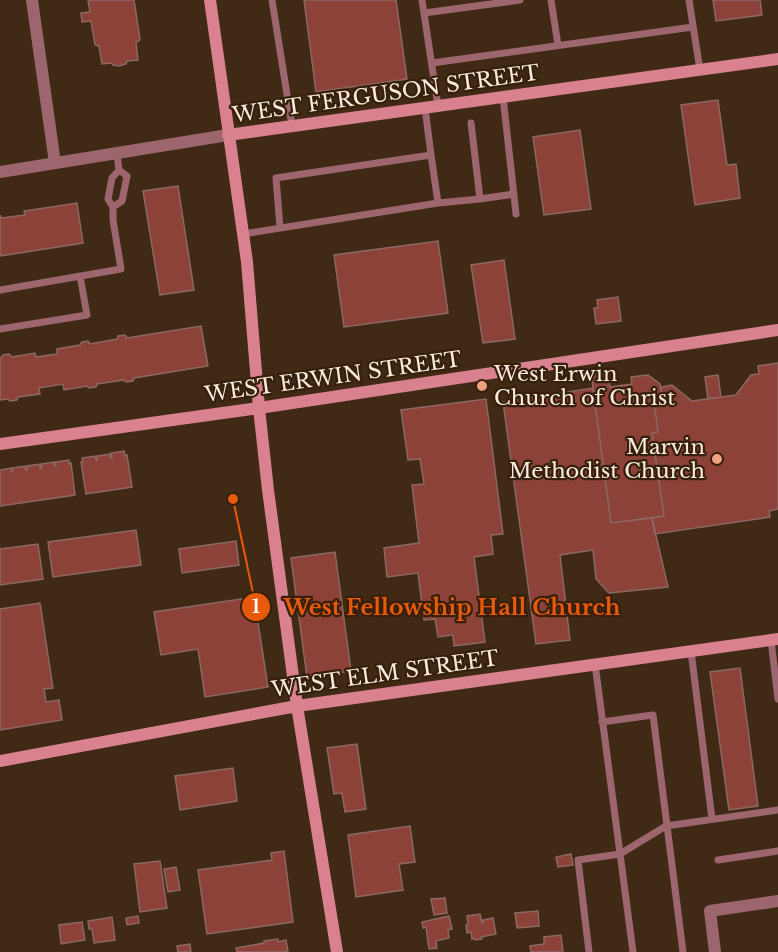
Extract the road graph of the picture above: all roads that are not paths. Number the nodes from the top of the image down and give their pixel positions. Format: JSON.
{"nodes":[{"id":1,"x":32,"y":0,"type":"edge"},
{"id":2,"x":210,"y":0,"type":"edge"},
{"id":3,"x":272,"y":0,"type":"edge"},
{"id":4,"x":422,"y":0,"type":"edge"},
{"id":5,"x":520,"y":0,"type":"edge"},
{"id":6,"x":551,"y":0,"type":"edge"},
{"id":7,"x":689,"y":0,"type":"edge"},
{"id":8,"x":424,"y":13,"type":"junction"},
{"id":9,"x":693,"y":27,"type":"junction"},
{"id":10,"x":558,"y":45,"type":"junction"},
{"id":11,"x":778,"y":59,"type":"edge"},
{"id":12,"x":432,"y":63,"type":"junction"},
{"id":13,"x":700,"y":70,"type":"junction"},
{"id":14,"x":503,"y":97,"type":"junction"},
{"id":15,"x":438,"y":106,"type":"junction"},
{"id":16,"x":424,"y":108,"type":"junction"},
{"id":17,"x":471,"y":123,"type":"dead end"},
{"id":18,"x":292,"y":126,"type":"junction"},
{"id":19,"x":228,"y":135,"type":"junction"},
{"id":20,"x":117,"y":153,"type":"junction"},
{"id":21,"x":431,"y":155,"type":"junction"},
{"id":22,"x":55,"y":163,"type":"junction"},
{"id":23,"x":119,"y":170,"type":"junction"},
{"id":24,"x":0,"y":172,"type":"edge"},
{"id":25,"x":514,"y":194,"type":"junction"},
{"id":26,"x":480,"y":199,"type":"junction"},
{"id":27,"x":438,"y":203,"type":"junction"},
{"id":28,"x":113,"y":207,"type":"junction"},
{"id":29,"x":516,"y":214,"type":"dead end"},
{"id":30,"x":280,"y":228,"type":"junction"},
{"id":31,"x":243,"y":234,"type":"junction"},
{"id":32,"x":80,"y":276,"type":"junction"},
{"id":33,"x":0,"y":290,"type":"edge"},
{"id":34,"x":0,"y":329,"type":"edge"},
{"id":35,"x":778,"y":330,"type":"edge"},
{"id":36,"x":259,"y":408,"type":"junction"},
{"id":37,"x":0,"y":444,"type":"edge"},
{"id":38,"x":774,"y":639,"type":"edge"},
{"id":39,"x":691,"y":651,"type":"junction"},
{"id":40,"x":595,"y":664,"type":"junction"},
{"id":41,"x":778,"y":699,"type":"edge"},
{"id":42,"x":297,"y":706,"type":"junction"},
{"id":43,"x":603,"y":722,"type":"junction"},
{"id":44,"x":0,"y":761,"type":"edge"},
{"id":45,"x":778,"y":810,"type":"edge"},
{"id":46,"x":712,"y":819,"type":"junction"},
{"id":47,"x":666,"y":826,"type":"junction"},
{"id":48,"x":778,"y":851,"type":"edge"},
{"id":49,"x":620,"y":854,"type":"junction"},
{"id":50,"x":718,"y":860,"type":"dead end"},
{"id":51,"x":778,"y":901,"type":"edge"},
{"id":52,"x":337,"y":952,"type":"edge"},
{"id":53,"x":589,"y":952,"type":"edge"},
{"id":54,"x":633,"y":952,"type":"edge"},
{"id":55,"x":683,"y":952,"type":"edge"},
{"id":56,"x":715,"y":952,"type":"edge"}],
"edges":[{"from":1,"to":22,"type":"street"},
{"from":2,"to":19,"type":"main road"},
{"from":3,"to":18,"type":"lane"},
{"from":4,"to":8,"type":"lane"},
{"from":5,"to":8,"type":"lane"},
{"from":6,"to":10,"type":"lane"},
{"from":7,"to":9,"type":"lane"},
{"from":8,"to":12,"type":"lane"},
{"from":9,"to":10,"type":"lane"},
{"from":9,"to":13,"type":"lane"},
{"from":10,"to":12,"type":"lane"},
{"from":11,"to":13,"type":"main road","name":"WEST FERGUSON STREET"},
{"from":12,"to":15,"type":"lane"},
{"from":13,"to":14,"type":"main road","name":"WEST FERGUSON STREET"},
{"from":14,"to":15,"type":"main road","name":"WEST FERGUSON STREET"},
{"from":14,"to":25,"type":"lane"},
{"from":15,"to":16,"type":"main road","name":"WEST FERGUSON STREET"},
{"from":16,"to":18,"type":"main road","name":"WEST FERGUSON STREET"},
{"from":16,"to":21,"type":"lane"},
{"from":17,"to":26,"type":"lane"},
{"from":18,"to":19,"type":"main road","name":"WEST FERGUSON STREET"},
{"from":19,"to":20,"type":"street","name":"WEST FERGUSON STREET"},
{"from":19,"to":31,"type":"main road"},
{"from":20,"to":22,"type":"street","name":"WEST FERGUSON STREET"},
{"from":20,"to":23,"type":"lane"},
{"from":21,"to":27,"type":"lane"},
{"from":21,"to":30,"type":"lane"},
{"from":22,"to":24,"type":"street","name":"WEST FERGUSON STREET"},
{"from":23,"to":28,"type":"lane"},
{"from":23,"to":28,"type":"lane"},
{"from":25,"to":26,"type":"lane"},
{"from":25,"to":29,"type":"lane"},
{"from":26,"to":27,"type":"lane"},
{"from":27,"to":30,"type":"lane"},
{"from":28,"to":32,"type":"lane"},
{"from":30,"to":31,"type":"lane"},
{"from":31,"to":36,"type":"main road"},
{"from":32,"to":33,"type":"lane"},
{"from":32,"to":34,"type":"lane"},
{"from":35,"to":36,"type":"main road","name":"WEST ERWIN STREET"},
{"from":36,"to":37,"type":"main road","name":"WEST ERWIN STREET"},
{"from":36,"to":42,"type":"main road"},
{"from":38,"to":39,"type":"main road","name":"WEST ELM STREET"},
{"from":38,"to":41,"type":"lane"},
{"from":39,"to":40,"type":"main road","name":"WEST ELM STREET"},
{"from":39,"to":46,"type":"lane"},
{"from":40,"to":42,"type":"main road","name":"WEST ELM STREET"},
{"from":40,"to":43,"type":"lane"},
{"from":42,"to":44,"type":"main road","name":"WEST ELM STREET"},
{"from":42,"to":52,"type":"main road"},
{"from":43,"to":47,"type":"lane"},
{"from":43,"to":49,"type":"lane"},
{"from":45,"to":46,"type":"lane"},
{"from":46,"to":47,"type":"lane"},
{"from":47,"to":49,"type":"lane"},
{"from":47,"to":55,"type":"lane"},
{"from":48,"to":50,"type":"lane"},
{"from":49,"to":53,"type":"lane"},
{"from":49,"to":54,"type":"lane"},
{"from":51,"to":56,"type":"street"}]}
